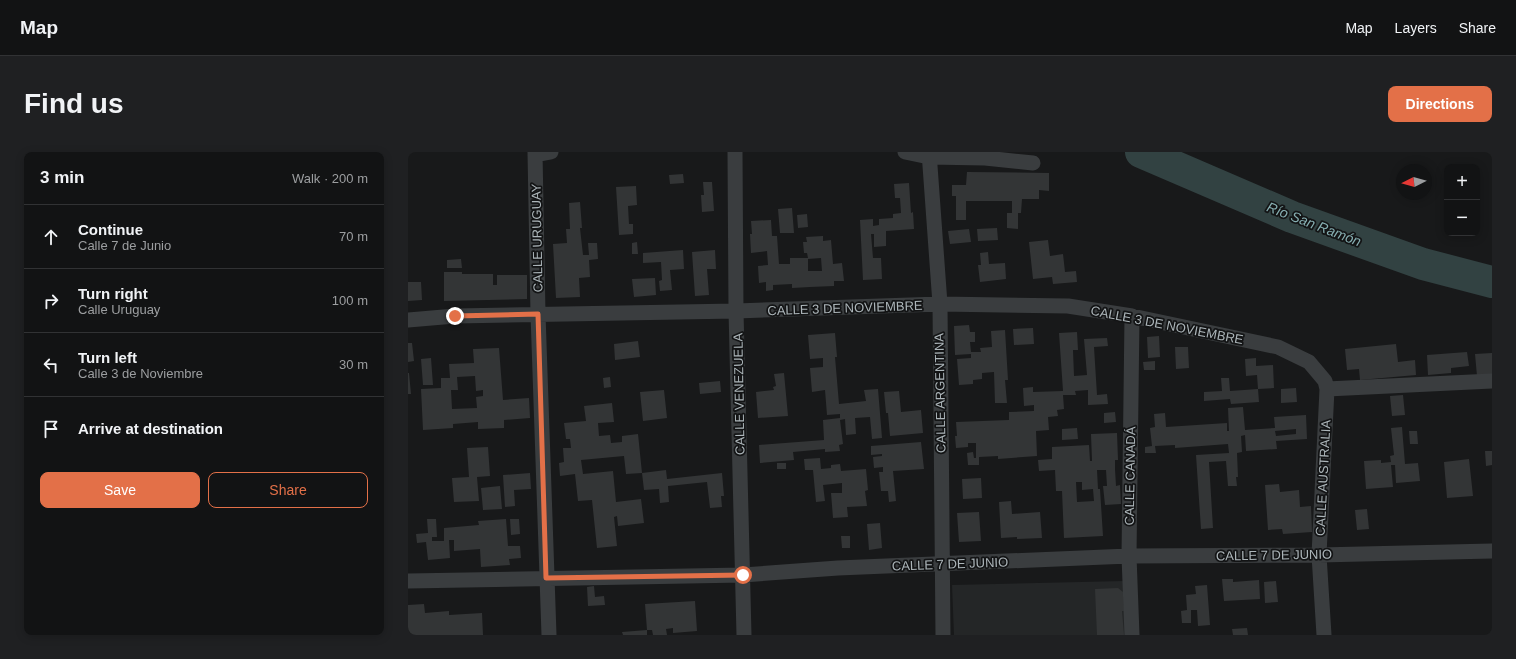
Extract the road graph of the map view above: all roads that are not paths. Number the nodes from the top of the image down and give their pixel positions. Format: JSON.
{"nodes":[{"id":1,"x":551,"y":152,"type":"edge"},
{"id":2,"x":735,"y":152,"type":"edge"},
{"id":3,"x":905,"y":152,"type":"edge"},
{"id":4,"x":535,"y":154,"type":"edge"},
{"id":5,"x":929,"y":154,"type":"edge"},
{"id":6,"x":1033,"y":163,"type":"dead end"},
{"id":7,"x":940,"y":304,"type":"junction"},
{"id":8,"x":736,"y":311,"type":"junction"},
{"id":9,"x":538,"y":314,"type":"junction"},
{"id":10,"x":1132,"y":316,"type":"junction"},
{"id":11,"x":408,"y":320,"type":"edge"},
{"id":12,"x":1492,"y":381,"type":"edge"},
{"id":13,"x":1327,"y":389,"type":"junction"},
{"id":14,"x":1492,"y":551,"type":"edge"},
{"id":15,"x":1319,"y":555,"type":"junction"},
{"id":16,"x":1129,"y":556,"type":"junction"},
{"id":17,"x":942,"y":564,"type":"junction"},
{"id":18,"x":743,"y":575,"type":"junction"},
{"id":19,"x":546,"y":578,"type":"junction"},
{"id":20,"x":408,"y":581,"type":"edge"},
{"id":21,"x":549,"y":635,"type":"edge"},
{"id":22,"x":744,"y":635,"type":"edge"},
{"id":23,"x":943,"y":635,"type":"edge"},
{"id":24,"x":1132,"y":635,"type":"edge"},
{"id":25,"x":1324,"y":635,"type":"edge"}],
"edges":[{"from":1,"to":4,"type":"street"},
{"from":2,"to":8,"type":"street","name":"CALLE VENEZUELA"},
{"from":3,"to":5,"type":"street"},
{"from":4,"to":9,"type":"street","name":"CALLE URUGUAY"},
{"from":5,"to":6,"type":"street"},
{"from":5,"to":7,"type":"street","name":"CALLE ARGENTINA"},
{"from":7,"to":8,"type":"street","name":"CALLE 3 DE NOVIEMBRE"},
{"from":7,"to":10,"type":"street","name":"CALLE 3 DE NOVIEMBRE"},
{"from":7,"to":17,"type":"street","name":"CALLE ARGENTINA"},
{"from":8,"to":9,"type":"street","name":"CALLE 3 DE NOVIEMBRE"},
{"from":8,"to":18,"type":"street","name":"CALLE VENEZUELA"},
{"from":9,"to":11,"type":"street","name":"CALLE 3 DE NOVIEMBRE"},
{"from":9,"to":19,"type":"street","name":"CALLE URUGUAY"},
{"from":10,"to":13,"type":"street","name":"CALLE 3 DE NOVIEMBRE"},
{"from":10,"to":16,"type":"street","name":"CALLE CANADÁ"},
{"from":12,"to":13,"type":"street"},
{"from":13,"to":15,"type":"street","name":"CALLE AUSTRALIA"},
{"from":14,"to":15,"type":"street","name":"CALLE 7 DE JUNIO"},
{"from":15,"to":16,"type":"street","name":"CALLE 7 DE JUNIO"},
{"from":15,"to":25,"type":"street","name":"CALLE AUSTRALIA"},
{"from":16,"to":17,"type":"street","name":"CALLE 7 DE JUNIO"},
{"from":16,"to":24,"type":"street","name":"CALLE CANADÁ"},
{"from":17,"to":18,"type":"street","name":"CALLE 7 DE JUNIO"},
{"from":17,"to":23,"type":"street","name":"CALLE ARGENTINA"},
{"from":18,"to":19,"type":"street","name":"CALLE 7 DE JUNIO"},
{"from":18,"to":22,"type":"street","name":"CALLE VENEZUELA"},
{"from":19,"to":20,"type":"street","name":"CALLE 7 DE JUNIO"},
{"from":19,"to":21,"type":"street","name":"CALLE URUGUAY"}]}
